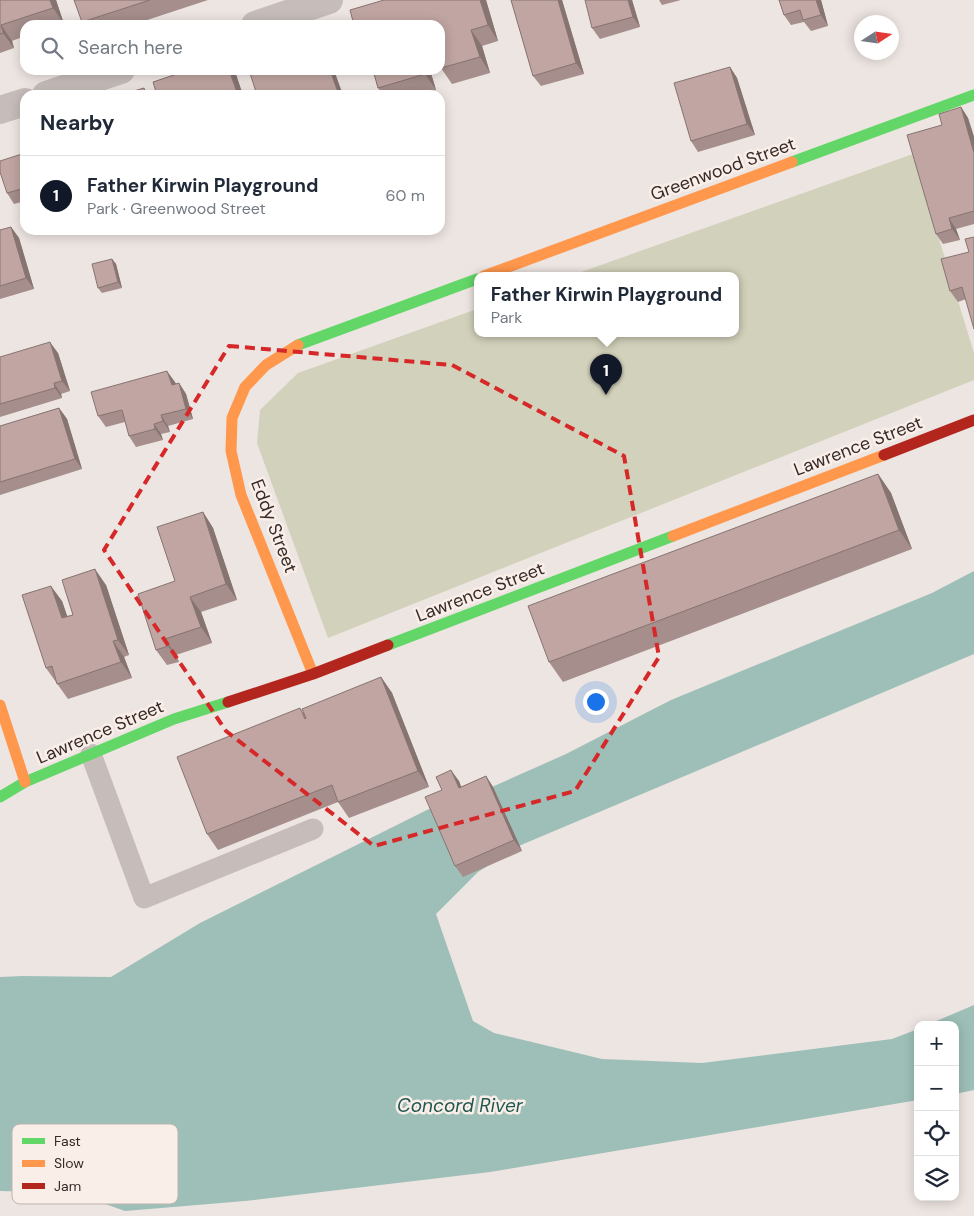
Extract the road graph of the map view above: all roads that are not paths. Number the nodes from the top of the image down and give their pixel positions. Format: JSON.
{"nodes":[{"id":1,"x":329,"y":0,"type":"edge"},
{"id":2,"x":270,"y":20,"type":"edge"},
{"id":3,"x":106,"y":75,"type":"edge"},
{"id":4,"x":61,"y":90,"type":"edge"},
{"id":5,"x":974,"y":95,"type":"edge"},
{"id":6,"x":20,"y":104,"type":"edge"},
{"id":7,"x":0,"y":110,"type":"edge"},
{"id":8,"x":495,"y":272,"type":"edge"},
{"id":9,"x":474,"y":280,"type":"edge"},
{"id":10,"x":974,"y":420,"type":"edge"},
{"id":11,"x":313,"y":674,"type":"junction"},
{"id":12,"x":0,"y":705,"type":"edge"},
{"id":13,"x":91,"y":754,"type":"junction"},
{"id":14,"x":25,"y":782,"type":"junction"},
{"id":15,"x":0,"y":797,"type":"edge"},
{"id":16,"x":313,"y":829,"type":"dead end"}],
"edges":[{"from":1,"to":2,"type":"street"},
{"from":3,"to":4,"type":"street"},
{"from":5,"to":8,"type":"street","name":"Greenwood Street"},
{"from":6,"to":7,"type":"street"},
{"from":9,"to":11,"type":"street","name":"Eddy Street"},
{"from":10,"to":11,"type":"street","name":"Lawrence Street"},
{"from":11,"to":13,"type":"street","name":"Lawrence Street"},
{"from":12,"to":14,"type":"street"},
{"from":13,"to":14,"type":"street","name":"Lawrence Street"},
{"from":13,"to":16,"type":"lane"},
{"from":14,"to":15,"type":"street","name":"Lawrence Street"}]}
